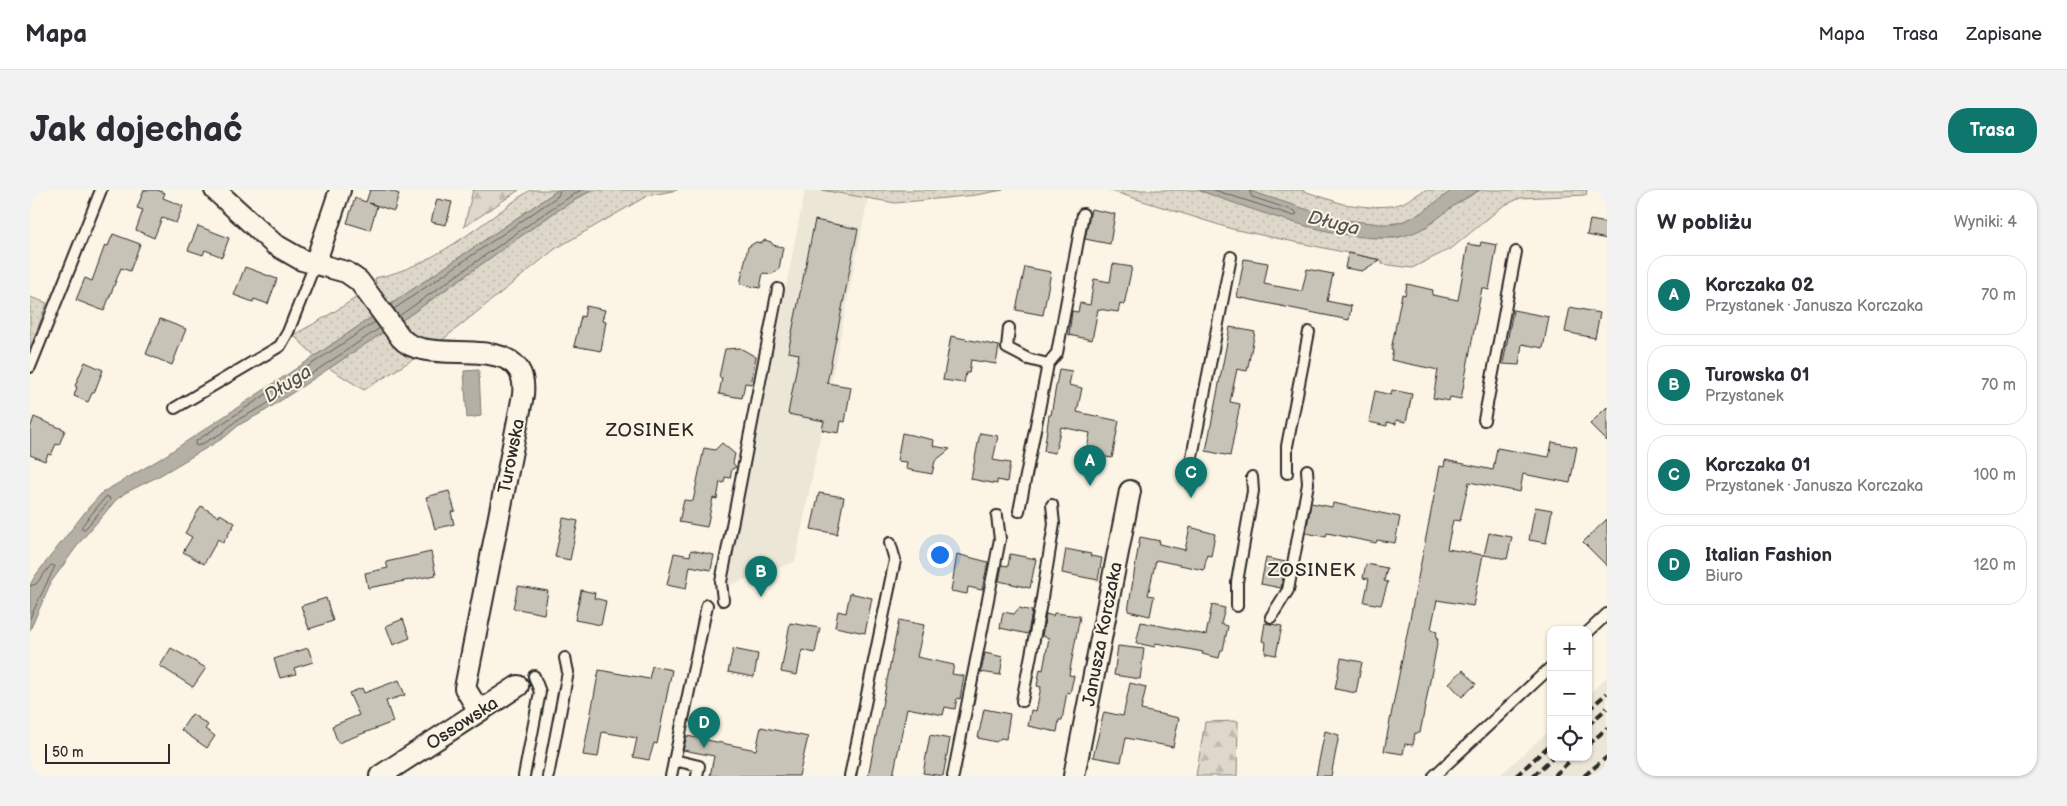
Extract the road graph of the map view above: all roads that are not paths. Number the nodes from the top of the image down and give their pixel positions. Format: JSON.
{"nodes":[{"id":1,"x":101,"y":190,"type":"edge"},
{"id":2,"x":215,"y":190,"type":"edge"},
{"id":3,"x":340,"y":190,"type":"edge"},
{"id":4,"x":1083,"y":214,"type":"dead end"},
{"id":5,"x":1516,"y":252,"type":"dead end"},
{"id":6,"x":1231,"y":256,"type":"dead end"},
{"id":7,"x":315,"y":264,"type":"junction"},
{"id":8,"x":778,"y":289,"type":"dead end"},
{"id":9,"x":1009,"y":328,"type":"dead end"},
{"id":10,"x":1309,"y":332,"type":"dead end"},
{"id":11,"x":1048,"y":364,"type":"junction"},
{"id":12,"x":30,"y":367,"type":"edge"},
{"id":13,"x":175,"y":408,"type":"dead end"},
{"id":14,"x":1484,"y":420,"type":"dead end"},
{"id":15,"x":1307,"y":470,"type":"dead end"},
{"id":16,"x":1287,"y":473,"type":"dead end"},
{"id":17,"x":1252,"y":477,"type":"dead end"},
{"id":18,"x":1190,"y":484,"type":"dead end"},
{"id":19,"x":1130,"y":491,"type":"dead end"},
{"id":20,"x":1052,"y":505,"type":"dead end"},
{"id":21,"x":1019,"y":511,"type":"dead end"},
{"id":22,"x":997,"y":516,"type":"dead end"},
{"id":23,"x":890,"y":543,"type":"dead end"},
{"id":24,"x":723,"y":600,"type":"dead end"},
{"id":25,"x":707,"y":605,"type":"dead end"},
{"id":26,"x":1238,"y":606,"type":"dead end"},
{"id":27,"x":1607,"y":614,"type":"edge"},
{"id":28,"x":1271,"y":617,"type":"dead end"},
{"id":29,"x":1592,"y":628,"type":"edge"},
{"id":30,"x":565,"y":658,"type":"dead end"},
{"id":31,"x":1547,"y":671,"type":"edge"},
{"id":32,"x":526,"y":681,"type":"joint"},
{"id":33,"x":1022,"y":700,"type":"dead end"},
{"id":34,"x":480,"y":711,"type":"junction"},
{"id":35,"x":674,"y":760,"type":"junction"},
{"id":36,"x":380,"y":776,"type":"edge"},
{"id":37,"x":524,"y":776,"type":"edge"},
{"id":38,"x":548,"y":776,"type":"edge"},
{"id":39,"x":671,"y":776,"type":"edge"},
{"id":40,"x":697,"y":776,"type":"edge"},
{"id":41,"x":850,"y":776,"type":"edge"},
{"id":42,"x":954,"y":776,"type":"edge"},
{"id":43,"x":1074,"y":776,"type":"edge"},
{"id":44,"x":1434,"y":776,"type":"edge"}],
"edges":[{"from":1,"to":12,"type":"lane"},
{"from":2,"to":7,"type":"street","name":"Turowska"},
{"from":3,"to":7,"type":"street"},
{"from":4,"to":11,"type":"lane"},
{"from":5,"to":14,"type":"lane"},
{"from":6,"to":18,"type":"lane"},
{"from":7,"to":13,"type":"lane"},
{"from":7,"to":34,"type":"street","name":"Turowska"},
{"from":8,"to":24,"type":"lane"},
{"from":9,"to":11,"type":"lane"},
{"from":10,"to":16,"type":"lane"},
{"from":11,"to":21,"type":"lane"},
{"from":15,"to":28,"type":"lane"},
{"from":17,"to":26,"type":"lane"},
{"from":19,"to":43,"type":"street","name":"Janusza Korczaka"},
{"from":20,"to":33,"type":"lane"},
{"from":22,"to":42,"type":"lane"},
{"from":23,"to":41,"type":"lane"},
{"from":25,"to":35,"type":"lane"},
{"from":27,"to":29,"type":"lane"},
{"from":30,"to":38,"type":"lane"},
{"from":31,"to":44,"type":"lane"},
{"from":32,"to":34,"type":"street","name":"Ossowska"},
{"from":32,"to":37,"type":"lane"},
{"from":34,"to":36,"type":"street","name":"Ossowska"},
{"from":35,"to":39,"type":"lane"},
{"from":35,"to":40,"type":"lane"}]}
